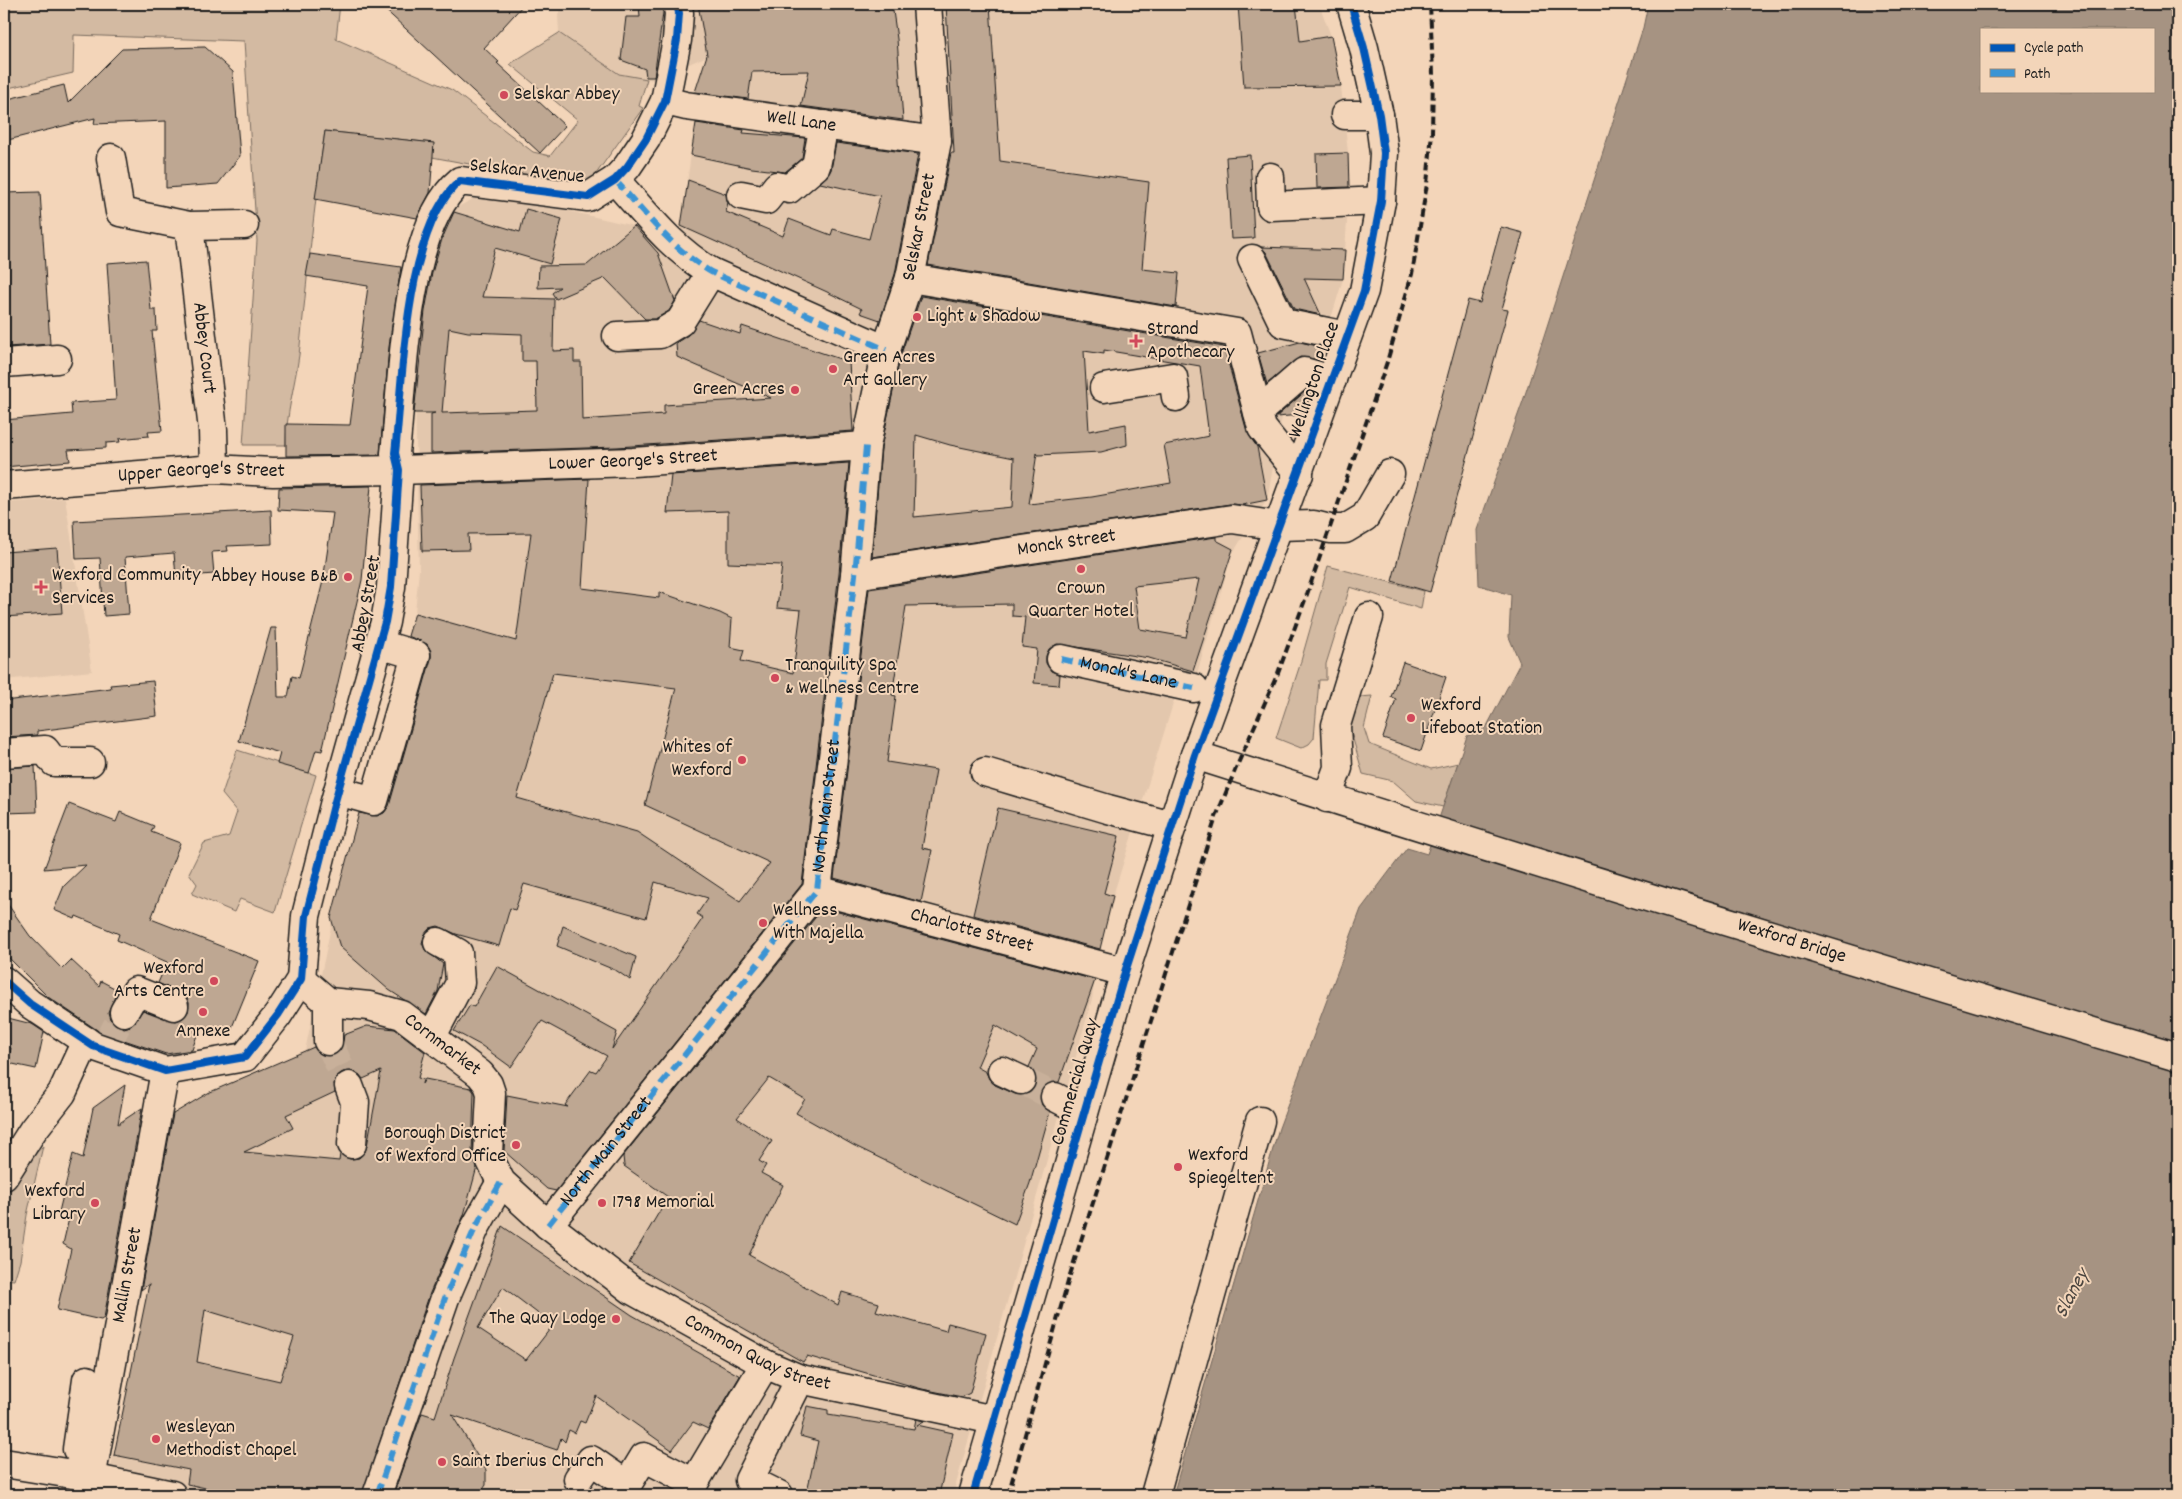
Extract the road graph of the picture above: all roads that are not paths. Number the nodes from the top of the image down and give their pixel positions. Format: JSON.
{"nodes":[{"id":1,"x":677,"y":4,"type":"edge"},
{"id":2,"x":927,"y":4,"type":"edge"},
{"id":3,"x":1351,"y":4,"type":"edge"},
{"id":4,"x":665,"y":101,"type":"junction"},
{"id":5,"x":1345,"y":115,"type":"dead end"},
{"id":6,"x":1379,"y":115,"type":"junction"},
{"id":7,"x":824,"y":125,"type":"junction"},
{"id":8,"x":937,"y":141,"type":"junction"},
{"id":9,"x":111,"y":158,"type":"dead end"},
{"id":10,"x":1270,"y":177,"type":"dead end"},
{"id":11,"x":615,"y":180,"type":"junction"},
{"id":12,"x":741,"y":195,"type":"dead end"},
{"id":13,"x":1381,"y":201,"type":"junction"},
{"id":14,"x":441,"y":203,"type":"joint"},
{"id":15,"x":244,"y":225,"type":"dead end"},
{"id":16,"x":189,"y":226,"type":"junction"},
{"id":17,"x":1252,"y":259,"type":"dead end"},
{"id":18,"x":711,"y":272,"type":"junction"},
{"id":19,"x":910,"y":278,"type":"junction"},
{"id":20,"x":617,"y":336,"type":"dead end"},
{"id":21,"x":1347,"y":336,"type":"junction"},
{"id":22,"x":886,"y":350,"type":"junction"},
{"id":23,"x":57,"y":359,"type":"dead end"},
{"id":24,"x":4,"y":363,"type":"edge"},
{"id":25,"x":1332,"y":380,"type":"junction"},
{"id":26,"x":1104,"y":388,"type":"dead end"},
{"id":27,"x":1176,"y":398,"type":"dead end"},
{"id":28,"x":1258,"y":412,"type":"junction"},
{"id":29,"x":866,"y":446,"type":"junction"},
{"id":30,"x":214,"y":470,"type":"junction"},
{"id":31,"x":399,"y":470,"type":"junction"},
{"id":32,"x":1299,"y":474,"type":"junction"},
{"id":33,"x":1390,"y":474,"type":"dead end"},
{"id":34,"x":4,"y":486,"type":"edge"},
{"id":35,"x":1279,"y":526,"type":"junction"},
{"id":36,"x":854,"y":575,"type":"junction"},
{"id":37,"x":1369,"y":617,"type":"dead end"},
{"id":38,"x":379,"y":644,"type":"junction"},
{"id":39,"x":1062,"y":659,"type":"dead end"},
{"id":40,"x":1194,"y":688,"type":"dead end"},
{"id":41,"x":4,"y":753,"type":"edge"},
{"id":42,"x":1195,"y":755,"type":"junction"},
{"id":43,"x":90,"y":762,"type":"dead end"},
{"id":44,"x":985,"y":772,"type":"dead end"},
{"id":45,"x":338,"y":791,"type":"junction"},
{"id":46,"x":1327,"y":798,"type":"junction"},
{"id":47,"x":1172,"y":826,"type":"junction"},
{"id":48,"x":818,"y":890,"type":"junction"},
{"id":49,"x":438,"y":942,"type":"dead end"},
{"id":50,"x":1125,"y":972,"type":"junction"},
{"id":51,"x":301,"y":979,"type":"junction"},
{"id":52,"x":4,"y":981,"type":"edge"},
{"id":53,"x":328,"y":1002,"type":"junction"},
{"id":54,"x":174,"y":1006,"type":"dead end"},
{"id":55,"x":124,"y":1012,"type":"tunnel mouth"},
{"id":56,"x":432,"y":1036,"type":"junction"},
{"id":57,"x":86,"y":1041,"type":"junction"},
{"id":58,"x":328,"y":1041,"type":"tunnel mouth"},
{"id":59,"x":2178,"y":1057,"type":"edge"},
{"id":60,"x":165,"y":1072,"type":"junction"},
{"id":61,"x":349,"y":1086,"type":"tunnel mouth"},
{"id":62,"x":1055,"y":1097,"type":"tunnel mouth"},
{"id":63,"x":1084,"y":1112,"type":"junction"},
{"id":64,"x":1260,"y":1121,"type":"dead end"},
{"id":65,"x":352,"y":1144,"type":"dead end"},
{"id":66,"x":4,"y":1176,"type":"edge"},
{"id":67,"x":501,"y":1182,"type":"junction"},
{"id":68,"x":548,"y":1225,"type":"junction"},
{"id":69,"x":765,"y":1364,"type":"junction"},
{"id":70,"x":800,"y":1379,"type":"junction"},
{"id":71,"x":87,"y":1380,"type":"dead end"},
{"id":72,"x":994,"y":1420,"type":"junction"},
{"id":73,"x":4,"y":1463,"type":"edge"},
{"id":74,"x":578,"y":1479,"type":"dead end"},
{"id":75,"x":83,"y":1483,"type":"edge"},
{"id":76,"x":693,"y":1489,"type":"edge"},
{"id":77,"x":172,"y":1495,"type":"edge"},
{"id":78,"x":377,"y":1495,"type":"edge"},
{"id":79,"x":779,"y":1495,"type":"edge"},
{"id":80,"x":973,"y":1495,"type":"edge"},
{"id":81,"x":1155,"y":1495,"type":"edge"}],
"edges":[{"from":1,"to":4,"type":"street"},
{"from":2,"to":8,"type":"street","name":"Selskar Street"},
{"from":3,"to":6,"type":"street","name":"Wellington Place"},
{"from":4,"to":7,"type":"street","name":"Well Lane"},
{"from":4,"to":11,"type":"street"},
{"from":5,"to":6,"type":"street"},
{"from":6,"to":13,"type":"street","name":"Wellington Place"},
{"from":7,"to":8,"type":"street","name":"Well Lane"},
{"from":7,"to":12,"type":"street"},
{"from":8,"to":19,"type":"street","name":"Selskar Street"},
{"from":9,"to":16,"type":"street"},
{"from":10,"to":13,"type":"street"},
{"from":11,"to":14,"type":"street","name":"Selskar Avenue"},
{"from":11,"to":18,"type":"street"},
{"from":13,"to":21,"type":"street","name":"Wellington Place"},
{"from":14,"to":31,"type":"street","name":"Abbey Street"},
{"from":15,"to":16,"type":"street"},
{"from":16,"to":30,"type":"street","name":"Abbey Court"},
{"from":17,"to":21,"type":"street"},
{"from":18,"to":20,"type":"street"},
{"from":18,"to":22,"type":"street"},
{"from":19,"to":22,"type":"street","name":"Selskar Street"},
{"from":19,"to":28,"type":"street"},
{"from":21,"to":25,"type":"street","name":"Wellington Place"},
{"from":22,"to":29,"type":"street","name":"Selskar Street"},
{"from":23,"to":24,"type":"street"},
{"from":25,"to":28,"type":"street"},
{"from":25,"to":32,"type":"street","name":"Wellington Place"},
{"from":26,"to":27,"type":"street"},
{"from":28,"to":32,"type":"street"},
{"from":29,"to":31,"type":"street","name":"Lower George's Street"},
{"from":29,"to":36,"type":"street","name":"North Main Street"},
{"from":30,"to":31,"type":"street","name":"Upper George's Street"},
{"from":30,"to":34,"type":"street","name":"Upper George's Street"},
{"from":31,"to":38,"type":"street","name":"Abbey Street"},
{"from":32,"to":35,"type":"street","name":"Wellington Place"},
{"from":33,"to":35,"type":"street","name":"Monck Street"},
{"from":35,"to":36,"type":"street","name":"Monck Street"},
{"from":35,"to":42,"type":"street","name":"Wellington Place"},
{"from":36,"to":48,"type":"street","name":"North Main Street"},
{"from":37,"to":46,"type":"street"},
{"from":38,"to":45,"type":"street","name":"Abbey Street"},
{"from":38,"to":45,"type":"street"},
{"from":39,"to":40,"type":"street","name":"Monck's Lane"},
{"from":41,"to":43,"type":"street"},
{"from":42,"to":46,"type":"street","name":"Wexford Bridge"},
{"from":42,"to":47,"type":"street","name":"Commercial Quay"},
{"from":44,"to":47,"type":"street"},
{"from":45,"to":51,"type":"street","name":"Abbey Street"},
{"from":46,"to":59,"type":"street","name":"Wexford Bridge"},
{"from":47,"to":50,"type":"street","name":"Commercial Quay"},
{"from":48,"to":50,"type":"street","name":"Charlotte Street"},
{"from":48,"to":68,"type":"street","name":"North Main Street"},
{"from":49,"to":56,"type":"street"},
{"from":50,"to":63,"type":"street","name":"Commercial Quay"},
{"from":51,"to":53,"type":"street"},
{"from":51,"to":60,"type":"street"},
{"from":52,"to":57,"type":"street"},
{"from":53,"to":56,"type":"street","name":"Cornmarket"},
{"from":53,"to":58,"type":"street"},
{"from":54,"to":55,"type":"street"},
{"from":56,"to":67,"type":"street","name":"Cornmarket"},
{"from":57,"to":60,"type":"street"},
{"from":57,"to":66,"type":"street"},
{"from":60,"to":75,"type":"street","name":"Mallin Street"},
{"from":61,"to":65,"type":"street"},
{"from":62,"to":63,"type":"street"},
{"from":63,"to":72,"type":"street","name":"Commercial Quay"},
{"from":64,"to":81,"type":"street"},
{"from":67,"to":68,"type":"street","name":"Common Quay Street"},
{"from":67,"to":78,"type":"street"},
{"from":68,"to":69,"type":"street","name":"Common Quay Street"},
{"from":69,"to":70,"type":"street","name":"Common Quay Street"},
{"from":69,"to":76,"type":"street"},
{"from":70,"to":72,"type":"street","name":"Common Quay Street"},
{"from":70,"to":79,"type":"street"},
{"from":71,"to":75,"type":"street"},
{"from":72,"to":80,"type":"street","name":"Commercial Quay"},
{"from":73,"to":75,"type":"street"},
{"from":74,"to":76,"type":"street"},
{"from":75,"to":77,"type":"street"}]}
